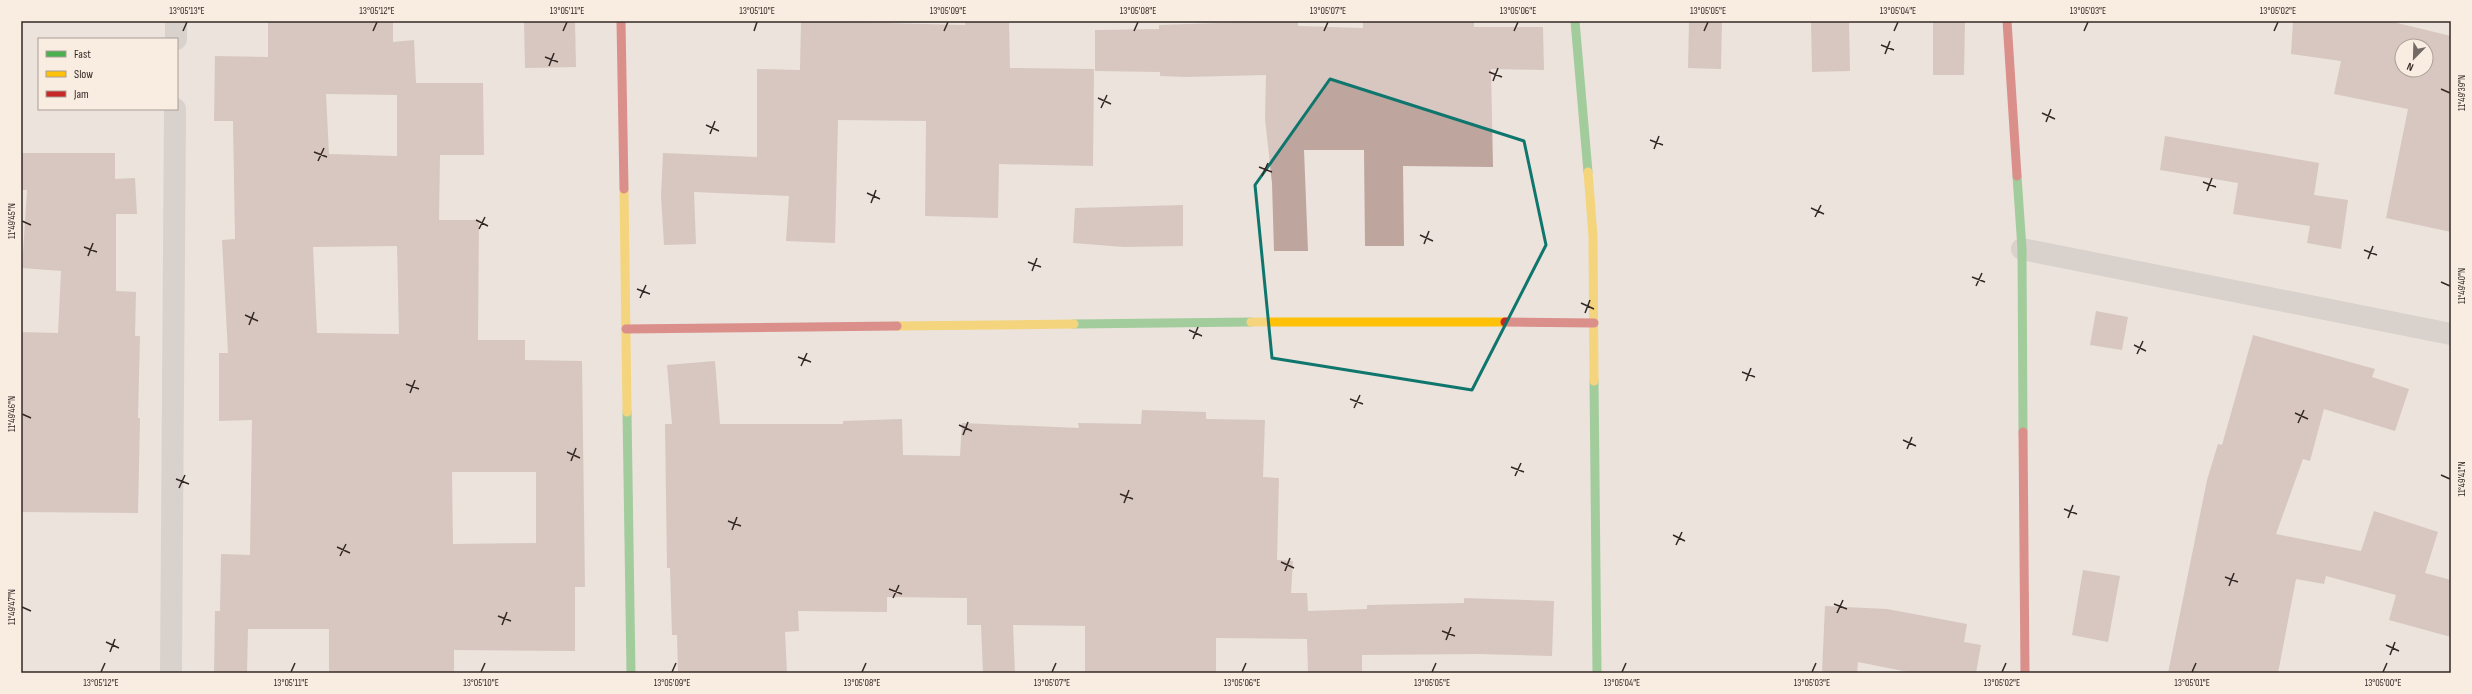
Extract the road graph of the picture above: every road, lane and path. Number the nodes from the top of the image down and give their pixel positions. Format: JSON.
{"nodes":[{"id":1,"x":176,"y":21,"type":"edge"},
{"id":2,"x":622,"y":21,"type":"edge"},
{"id":3,"x":1575,"y":21,"type":"edge"},
{"id":4,"x":2007,"y":21,"type":"edge"},
{"id":5,"x":176,"y":38,"type":"edge"},
{"id":6,"x":175,"y":110,"type":"edge"},
{"id":7,"x":2022,"y":249,"type":"junction"},
{"id":8,"x":1594,"y":323,"type":"junction"},
{"id":9,"x":626,"y":329,"type":"junction"},
{"id":10,"x":2451,"y":334,"type":"edge"},
{"id":11,"x":171,"y":673,"type":"edge"},
{"id":12,"x":631,"y":673,"type":"edge"},
{"id":13,"x":1597,"y":673,"type":"edge"},
{"id":14,"x":2025,"y":673,"type":"edge"}],
"edges":[{"from":1,"to":5,"type":"street"},
{"from":2,"to":9,"type":"street"},
{"from":3,"to":8,"type":"street"},
{"from":4,"to":7,"type":"street"},
{"from":6,"to":11,"type":"street"},
{"from":7,"to":10,"type":"street"},
{"from":7,"to":14,"type":"street"},
{"from":8,"to":9,"type":"street"},
{"from":8,"to":13,"type":"street"},
{"from":9,"to":12,"type":"street"}]}
